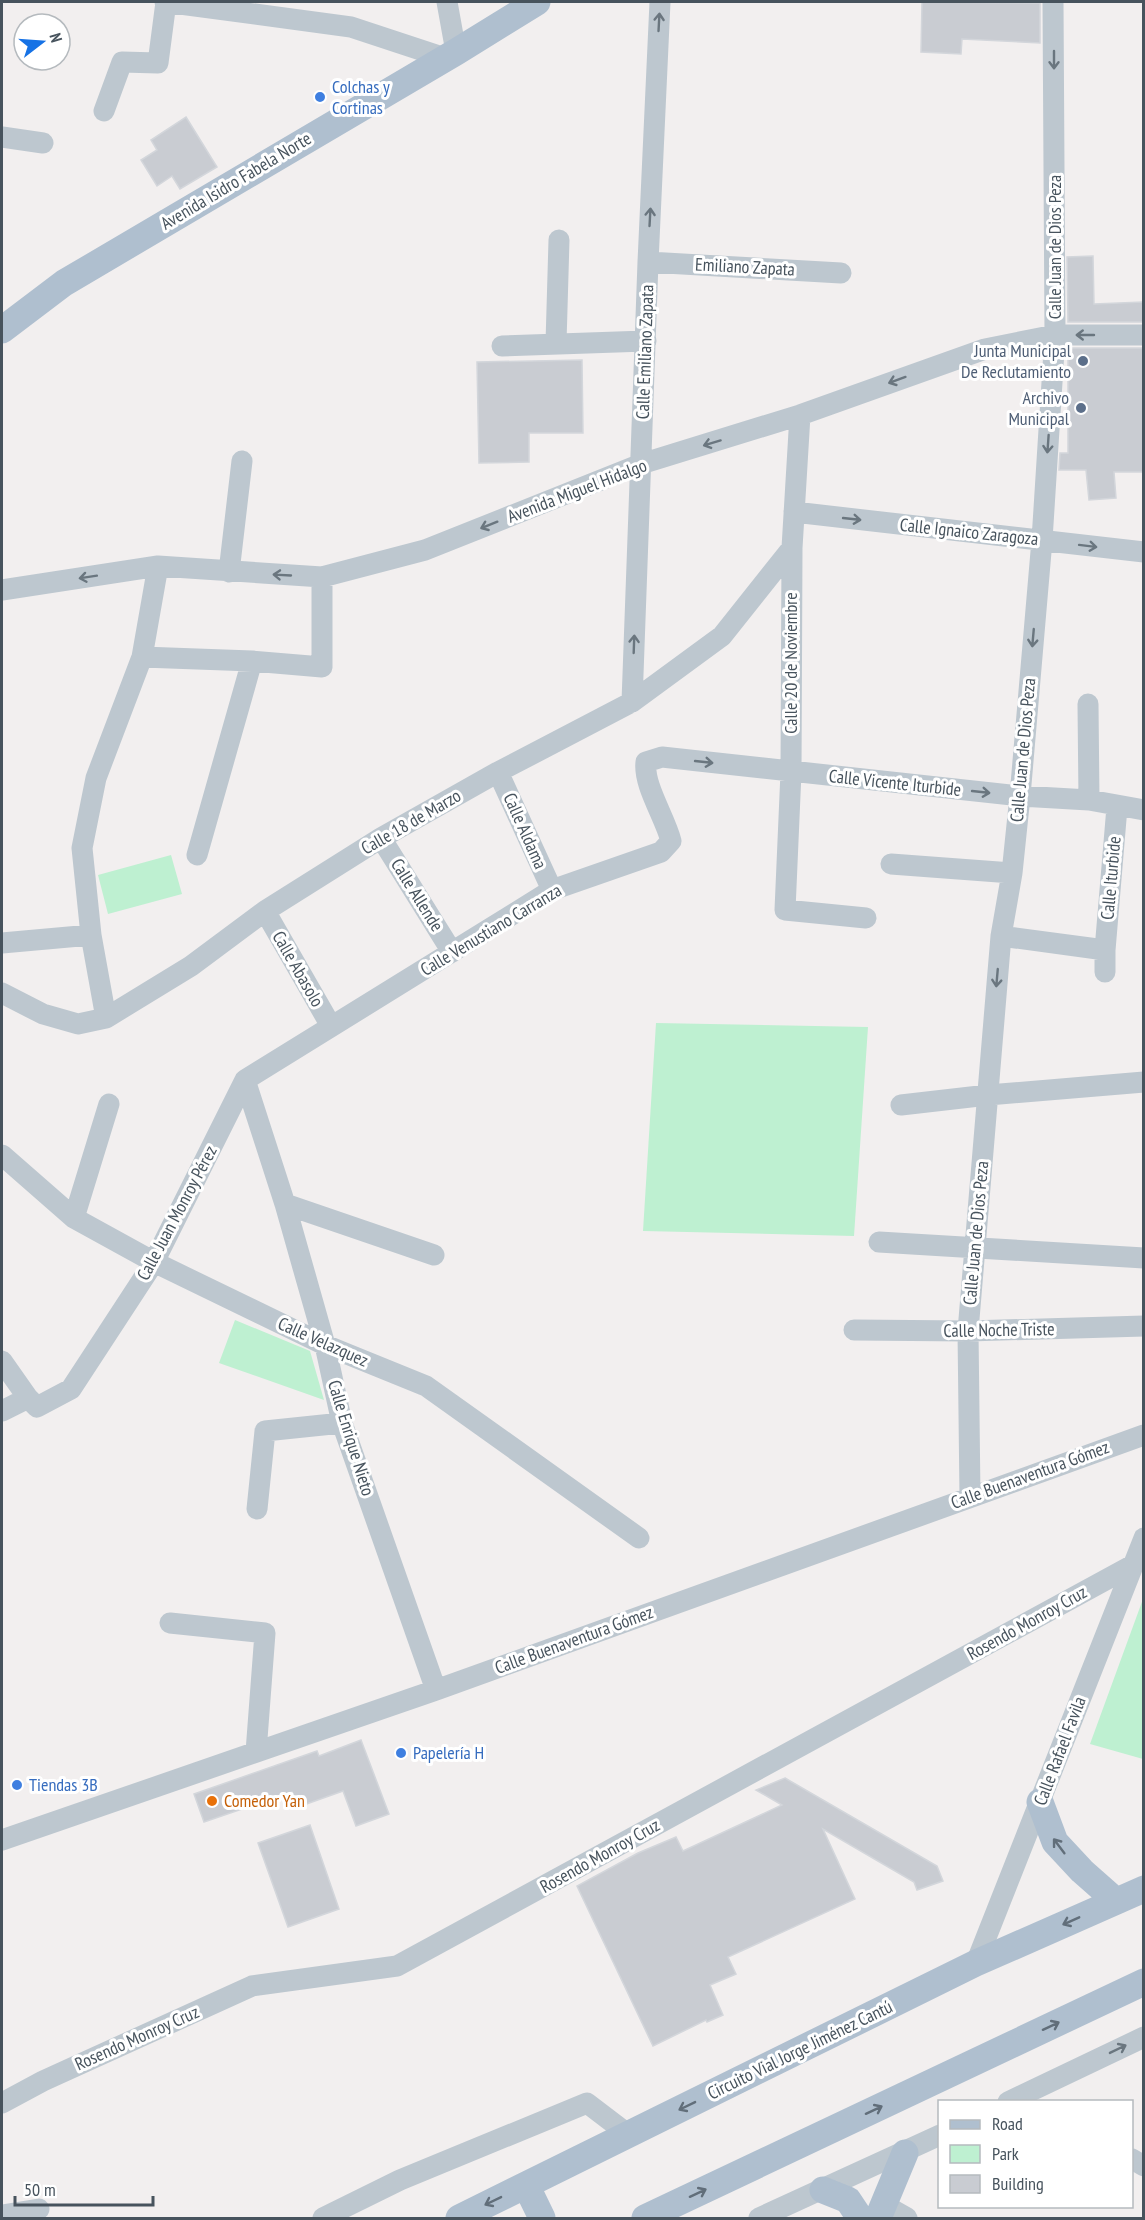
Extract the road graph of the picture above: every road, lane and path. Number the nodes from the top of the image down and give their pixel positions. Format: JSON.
{"nodes":[{"id":1,"x":166,"y":2,"type":"edge"},
{"id":2,"x":447,"y":2,"type":"edge"},
{"id":3,"x":537,"y":2,"type":"edge"},
{"id":4,"x":660,"y":2,"type":"edge"},
{"id":5,"x":1053,"y":2,"type":"edge"},
{"id":6,"x":209,"y":5,"type":"edge"},
{"id":7,"x":450,"y":55,"type":"junction"},
{"id":8,"x":104,"y":111,"type":"dead end"},
{"id":9,"x":2,"y":136,"type":"edge"},
{"id":10,"x":43,"y":143,"type":"dead end"},
{"id":11,"x":559,"y":240,"type":"dead end"},
{"id":12,"x":648,"y":262,"type":"junction"},
{"id":13,"x":842,"y":273,"type":"dead end"},
{"id":14,"x":2,"y":330,"type":"edge"},
{"id":15,"x":1055,"y":335,"type":"junction"},
{"id":16,"x":1143,"y":335,"type":"edge"},
{"id":17,"x":646,"y":341,"type":"junction"},
{"id":18,"x":556,"y":343,"type":"junction"},
{"id":19,"x":502,"y":346,"type":"dead end"},
{"id":20,"x":800,"y":416,"type":"junction"},
{"id":21,"x":242,"y":461,"type":"dead end"},
{"id":22,"x":642,"y":464,"type":"junction"},
{"id":23,"x":794,"y":512,"type":"junction"},
{"id":24,"x":1042,"y":540,"type":"junction"},
{"id":25,"x":792,"y":548,"type":"junction"},
{"id":26,"x":1143,"y":552,"type":"edge"},
{"id":27,"x":158,"y":566,"type":"junction"},
{"id":28,"x":229,"y":572,"type":"junction"},
{"id":29,"x":322,"y":577,"type":"junction"},
{"id":30,"x":2,"y":590,"type":"edge"},
{"id":31,"x":142,"y":657,"type":"junction"},
{"id":32,"x":252,"y":661,"type":"junction"},
{"id":33,"x":632,"y":702,"type":"junction"},
{"id":34,"x":1088,"y":704,"type":"dead end"},
{"id":35,"x":646,"y":762,"type":"joint"},
{"id":36,"x":498,"y":772,"type":"junction"},
{"id":37,"x":791,"y":772,"type":"junction"},
{"id":38,"x":1020,"y":796,"type":"junction"},
{"id":39,"x":1089,"y":800,"type":"junction"},
{"id":40,"x":1117,"y":807,"type":"junction"},
{"id":41,"x":1143,"y":810,"type":"edge"},
{"id":42,"x":381,"y":838,"type":"junction"},
{"id":43,"x":197,"y":855,"type":"dead end"},
{"id":44,"x":891,"y":864,"type":"dead end"},
{"id":45,"x":1012,"y":873,"type":"junction"},
{"id":46,"x":552,"y":890,"type":"junction"},
{"id":47,"x":265,"y":911,"type":"junction"},
{"id":48,"x":866,"y":918,"type":"dead end"},
{"id":49,"x":90,"y":935,"type":"junction"},
{"id":50,"x":1000,"y":936,"type":"junction"},
{"id":51,"x":2,"y":943,"type":"edge"},
{"id":52,"x":1105,"y":950,"type":"junction"},
{"id":53,"x":452,"y":952,"type":"junction"},
{"id":54,"x":1105,"y":972,"type":"dead end"},
{"id":55,"x":2,"y":993,"type":"edge"},
{"id":56,"x":106,"y":1018,"type":"junction"},
{"id":57,"x":332,"y":1026,"type":"junction"},
{"id":58,"x":245,"y":1080,"type":"junction"},
{"id":59,"x":1143,"y":1082,"type":"edge"},
{"id":60,"x":987,"y":1095,"type":"junction"},
{"id":61,"x":109,"y":1104,"type":"dead end"},
{"id":62,"x":901,"y":1106,"type":"dead end"},
{"id":63,"x":2,"y":1155,"type":"edge"},
{"id":64,"x":285,"y":1204,"type":"junction"},
{"id":65,"x":74,"y":1218,"type":"junction"},
{"id":66,"x":879,"y":1242,"type":"dead end"},
{"id":67,"x":975,"y":1248,"type":"junction"},
{"id":68,"x":434,"y":1255,"type":"dead end"},
{"id":69,"x":1143,"y":1258,"type":"edge"},
{"id":70,"x":154,"y":1262,"type":"junction"},
{"id":71,"x":1143,"y":1326,"type":"edge"},
{"id":72,"x":854,"y":1330,"type":"dead end"},
{"id":73,"x":968,"y":1331,"type":"junction"},
{"id":74,"x":325,"y":1345,"type":"junction"},
{"id":75,"x":2,"y":1361,"type":"edge"},
{"id":76,"x":28,"y":1398,"type":"junction"},
{"id":77,"x":2,"y":1411,"type":"edge"},
{"id":78,"x":342,"y":1423,"type":"junction"},
{"id":79,"x":1143,"y":1435,"type":"edge"},
{"id":80,"x":970,"y":1497,"type":"junction"},
{"id":81,"x":257,"y":1509,"type":"dead end"},
{"id":82,"x":639,"y":1538,"type":"dead end"},
{"id":83,"x":1143,"y":1538,"type":"edge"},
{"id":84,"x":1133,"y":1565,"type":"junction"},
{"id":85,"x":170,"y":1623,"type":"dead end"},
{"id":86,"x":436,"y":1690,"type":"junction"},
{"id":87,"x":256,"y":1752,"type":"junction"},
{"id":88,"x":1040,"y":1802,"type":"junction"},
{"id":89,"x":2,"y":1840,"type":"edge"},
{"id":90,"x":1143,"y":1889,"type":"edge"},
{"id":91,"x":1116,"y":1900,"type":"junction"},
{"id":92,"x":976,"y":1963,"type":"junction"},
{"id":93,"x":1143,"y":1982,"type":"edge"},
{"id":94,"x":1143,"y":2037,"type":"edge"},
{"id":95,"x":1015,"y":2100,"type":"edge"},
{"id":96,"x":2,"y":2103,"type":"edge"},
{"id":97,"x":629,"y":2135,"type":"junction"},
{"id":98,"x":938,"y":2136,"type":"edge"},
{"id":99,"x":904,"y":2153,"type":"junction"},
{"id":100,"x":526,"y":2185,"type":"junction"},
{"id":101,"x":823,"y":2190,"type":"junction"},
{"id":102,"x":39,"y":2209,"type":"dead end"},
{"id":103,"x":881,"y":2212,"type":"edge"},
{"id":104,"x":2,"y":2215,"type":"edge"},
{"id":105,"x":323,"y":2218,"type":"edge"},
{"id":106,"x":459,"y":2218,"type":"edge"},
{"id":107,"x":542,"y":2218,"type":"edge"},
{"id":108,"x":645,"y":2218,"type":"edge"},
{"id":109,"x":759,"y":2218,"type":"edge"},
{"id":110,"x":860,"y":2218,"type":"edge"},
{"id":111,"x":907,"y":2218,"type":"edge"}],
"edges":[{"from":1,"to":6,"type":"street"},
{"from":1,"to":8,"type":"street"},
{"from":2,"to":7,"type":"street"},
{"from":3,"to":7,"type":"main road","name":"Avenida Isidro Fabela Norte"},
{"from":12,"to":4,"type":"street","name":"Calle Emiliano Zapata","one_way":true},
{"from":5,"to":15,"type":"street","name":"Calle Juan de Dios Peza","one_way":true},
{"from":6,"to":7,"type":"street"},
{"from":7,"to":14,"type":"main road","name":"Avenida Isidro Fabela Norte"},
{"from":9,"to":10,"type":"street"},
{"from":11,"to":18,"type":"street"},
{"from":12,"to":13,"type":"street","name":"Emiliano Zapata"},
{"from":12,"to":17,"type":"street","name":"Calle Emiliano Zapata"},
{"from":16,"to":15,"type":"street","name":"Avenida Miguel Hidalgo","one_way":true},
{"from":15,"to":20,"type":"street","name":"Avenida Miguel Hidalgo","one_way":true},
{"from":15,"to":24,"type":"street","name":"Calle Juan de Dios Peza","one_way":true},
{"from":17,"to":18,"type":"street"},
{"from":17,"to":22,"type":"street","name":"Calle Emiliano Zapata"},
{"from":18,"to":19,"type":"street"},
{"from":20,"to":22,"type":"street","name":"Avenida Miguel Hidalgo","one_way":true},
{"from":20,"to":23,"type":"street","name":"Calle 20 de Noviembre"},
{"from":21,"to":28,"type":"street"},
{"from":22,"to":29,"type":"street","name":"Avenida Miguel Hidalgo","one_way":true},
{"from":33,"to":22,"type":"street","name":"Calle Emiliano Zapata","one_way":true},
{"from":23,"to":24,"type":"street","name":"Calle Ignaico Zaragoza","one_way":true},
{"from":23,"to":25,"type":"street","name":"Calle 20 de Noviembre"},
{"from":24,"to":26,"type":"street","name":"Calle Ignaico Zaragoza","one_way":true},
{"from":24,"to":38,"type":"street","name":"Calle Juan de Dios Peza","one_way":true},
{"from":25,"to":33,"type":"street","name":"Calle 18 de Marzo"},
{"from":25,"to":37,"type":"street","name":"Calle 20 de Noviembre"},
{"from":27,"to":28,"type":"street","name":"Avenida Miguel Hidalgo"},
{"from":27,"to":30,"type":"street","name":"Avenida Miguel Hidalgo","one_way":true},
{"from":27,"to":31,"type":"street"},
{"from":29,"to":28,"type":"street","name":"Avenida Miguel Hidalgo","one_way":true},
{"from":29,"to":32,"type":"street"},
{"from":31,"to":32,"type":"street"},
{"from":31,"to":49,"type":"street"},
{"from":32,"to":43,"type":"street"},
{"from":33,"to":36,"type":"street","name":"Calle 18 de Marzo"},
{"from":34,"to":39,"type":"street"},
{"from":35,"to":37,"type":"street","name":"Calle Vicente Iturbide","one_way":true},
{"from":35,"to":46,"type":"street","name":"Calle Venustiano Carranza"},
{"from":36,"to":42,"type":"street","name":"Calle 18 de Marzo"},
{"from":36,"to":46,"type":"street","name":"Calle Aldama"},
{"from":37,"to":38,"type":"street","name":"Calle Vicente Iturbide","one_way":true},
{"from":37,"to":48,"type":"street","name":"Calle 20 de Noviembre"},
{"from":38,"to":39,"type":"street","name":"Calle Vicente Iturbide"},
{"from":38,"to":45,"type":"street","name":"Calle Juan de Dios Peza"},
{"from":39,"to":40,"type":"street","name":"Calle Vicente Iturbide"},
{"from":40,"to":41,"type":"street","name":"Calle Vicente Iturbide"},
{"from":40,"to":52,"type":"street","name":"Calle Iturbide"},
{"from":42,"to":47,"type":"street","name":"Calle 18 de Marzo"},
{"from":42,"to":53,"type":"street","name":"Calle Allende"},
{"from":44,"to":45,"type":"street"},
{"from":45,"to":50,"type":"street","name":"Calle Juan de Dios Peza"},
{"from":46,"to":53,"type":"street","name":"Calle Venustiano Carranza"},
{"from":47,"to":56,"type":"street","name":"Calle 18 de Marzo"},
{"from":47,"to":57,"type":"street","name":"Calle Abasolo"},
{"from":49,"to":51,"type":"street"},
{"from":49,"to":56,"type":"street"},
{"from":50,"to":52,"type":"street"},
{"from":50,"to":60,"type":"street","name":"Calle Juan de Dios Peza","one_way":true},
{"from":52,"to":54,"type":"street","name":"Calle Iturbide"},
{"from":53,"to":57,"type":"street","name":"Calle Venustiano Carranza"},
{"from":55,"to":56,"type":"street","name":"Calle 18 de Marzo"},
{"from":57,"to":58,"type":"street","name":"Calle Venustiano Carranza"},
{"from":58,"to":64,"type":"street","name":"Calle Enrique Nieto"},
{"from":58,"to":70,"type":"street","name":"Calle Juan Monroy Pérez"},
{"from":59,"to":60,"type":"street"},
{"from":60,"to":62,"type":"street"},
{"from":60,"to":67,"type":"street","name":"Calle Juan de Dios Peza"},
{"from":61,"to":65,"type":"street"},
{"from":63,"to":65,"type":"street","name":"Calle Velazquez"},
{"from":64,"to":68,"type":"street"},
{"from":64,"to":74,"type":"street","name":"Calle Enrique Nieto"},
{"from":65,"to":70,"type":"street","name":"Calle Velazquez"},
{"from":66,"to":67,"type":"street"},
{"from":67,"to":69,"type":"street"},
{"from":67,"to":73,"type":"street","name":"Calle Juan de Dios Peza"},
{"from":70,"to":74,"type":"street","name":"Calle Velazquez"},
{"from":70,"to":76,"type":"street","name":"Calle Juan Monroy Pérez"},
{"from":71,"to":73,"type":"street","name":"Calle Noche Triste"},
{"from":72,"to":73,"type":"street","name":"Calle Noche Triste"},
{"from":73,"to":80,"type":"street","name":"Calle Juan de Dios Peza"},
{"from":74,"to":78,"type":"street","name":"Calle Enrique Nieto"},
{"from":74,"to":82,"type":"street","name":"Calle Velazquez"},
{"from":75,"to":76,"type":"street"},
{"from":76,"to":77,"type":"street","name":"Calle Juan Monroy Pérez"},
{"from":78,"to":81,"type":"street"},
{"from":78,"to":86,"type":"street","name":"Calle Enrique Nieto"},
{"from":79,"to":80,"type":"street","name":"Calle Buenaventura Gómez"},
{"from":80,"to":86,"type":"street","name":"Calle Buenaventura Gómez"},
{"from":83,"to":84,"type":"street","name":"Calle Rafael Favila"},
{"from":84,"to":88,"type":"street","name":"Calle Rafael Favila"},
{"from":84,"to":96,"type":"street","name":"Rosendo Monroy Cruz"},
{"from":85,"to":87,"type":"street"},
{"from":86,"to":87,"type":"street","name":"Calle Buenaventura Gómez"},
{"from":87,"to":89,"type":"street","name":"Calle Buenaventura Gómez"},
{"from":91,"to":88,"type":"main road","one_way":true},
{"from":88,"to":92,"type":"street","name":"Calle Rafael Favila"},
{"from":90,"to":91,"type":"main road","name":"Circuito Vial Jorge Jiménez Cantú"},
{"from":91,"to":92,"type":"main road","name":"Circuito Vial Jorge Jiménez Cantú","one_way":true},
{"from":92,"to":97,"type":"main road","name":"Circuito Vial Jorge Jiménez Cantú","one_way":true},
{"from":108,"to":93,"type":"main road","one_way":true},
{"from":95,"to":94,"type":"street","one_way":true},
{"from":97,"to":100,"type":"main road","name":"Circuito Vial Jorge Jiménez Cantú"},
{"from":97,"to":105,"type":"street"},
{"from":98,"to":99,"type":"street"},
{"from":99,"to":101,"type":"street"},
{"from":99,"to":103,"type":"main road"},
{"from":100,"to":106,"type":"main road","name":"Circuito Vial Jorge Jiménez Cantú","one_way":true},
{"from":100,"to":107,"type":"main road"},
{"from":101,"to":109,"type":"street"},
{"from":101,"to":110,"type":"main road"},
{"from":102,"to":104,"type":"street"},
{"from":103,"to":111,"type":"street"}]}
